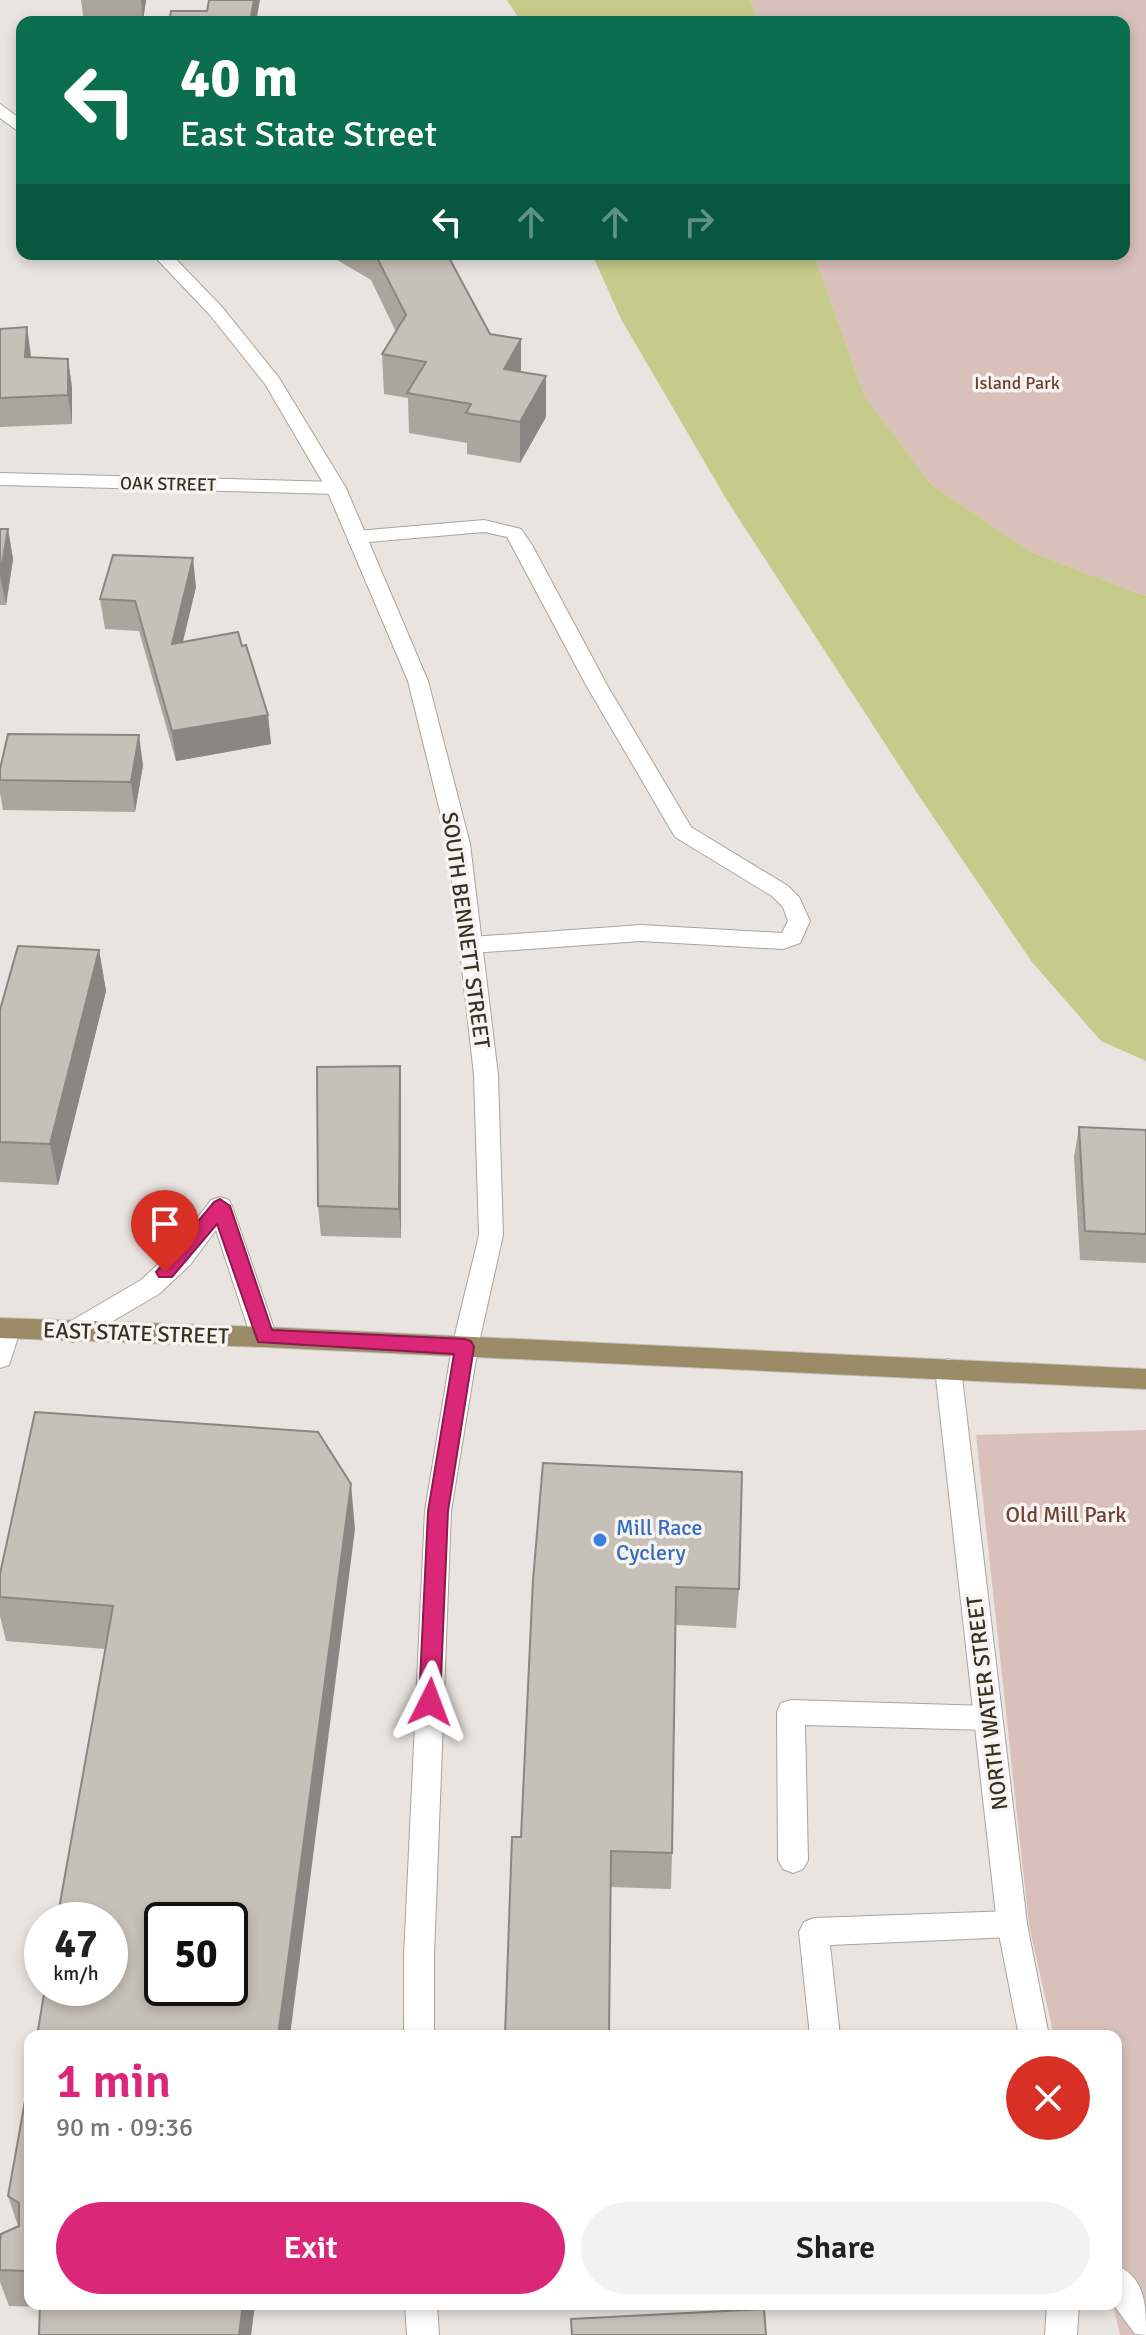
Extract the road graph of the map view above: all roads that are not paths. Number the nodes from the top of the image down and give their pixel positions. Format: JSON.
{"nodes":[{"id":1,"x":0,"y":109,"type":"edge"},
{"id":2,"x":16,"y":124,"type":"edge"},
{"id":3,"x":167,"y":260,"type":"edge"},
{"id":4,"x":0,"y":479,"type":"edge"},
{"id":5,"x":336,"y":488,"type":"junction"},
{"id":6,"x":357,"y":537,"type":"junction"},
{"id":7,"x":471,"y":945,"type":"junction"},
{"id":8,"x":4,"y":1328,"type":"edge"},
{"id":9,"x":73,"y":1332,"type":"junction"},
{"id":10,"x":264,"y":1337,"type":"junction"},
{"id":11,"x":465,"y":1347,"type":"junction"},
{"id":12,"x":0,"y":1358,"type":"edge"},
{"id":13,"x":948,"y":1369,"type":"junction"},
{"id":14,"x":1146,"y":1379,"type":"edge"},
{"id":15,"x":988,"y":1718,"type":"junction"},
{"id":16,"x":793,"y":1860,"type":"dead end"},
{"id":17,"x":1012,"y":1924,"type":"junction"},
{"id":18,"x":419,"y":2030,"type":"edge"},
{"id":19,"x":824,"y":2030,"type":"edge"},
{"id":20,"x":1033,"y":2030,"type":"edge"},
{"id":21,"x":1122,"y":2289,"type":"edge"},
{"id":22,"x":421,"y":2310,"type":"edge"},
{"id":23,"x":1063,"y":2310,"type":"edge"},
{"id":24,"x":1146,"y":2323,"type":"edge"},
{"id":25,"x":423,"y":2335,"type":"edge"},
{"id":26,"x":1061,"y":2335,"type":"edge"}],
"edges":[{"from":1,"to":2,"type":"main road"},
{"from":3,"to":5,"type":"main road","name":"SOUTH BENNETT STREET"},
{"from":4,"to":5,"type":"main road","name":"OAK STREET"},
{"from":5,"to":6,"type":"main road","name":"SOUTH BENNETT STREET"},
{"from":6,"to":7,"type":"main road","name":"SOUTH BENNETT STREET"},
{"from":6,"to":7,"type":"main road"},
{"from":7,"to":11,"type":"main road","name":"SOUTH BENNETT STREET"},
{"from":8,"to":9,"type":"main road","name":"EAST STATE STREET"},
{"from":8,"to":12,"type":"main road"},
{"from":9,"to":10,"type":"main road","name":"EAST STATE STREET"},
{"from":9,"to":10,"type":"main road"},
{"from":10,"to":11,"type":"main road","name":"EAST STATE STREET"},
{"from":11,"to":13,"type":"main road","name":"EAST STATE STREET"},
{"from":11,"to":18,"type":"main road","name":"SOUTH BENNETT STREET"},
{"from":13,"to":14,"type":"main road","name":"EAST STATE STREET"},
{"from":13,"to":15,"type":"main road","name":"NORTH WATER STREET"},
{"from":15,"to":16,"type":"main road"},
{"from":15,"to":17,"type":"main road","name":"NORTH WATER STREET"},
{"from":17,"to":19,"type":"main road"},
{"from":17,"to":20,"type":"main road","name":"NORTH WATER STREET"},
{"from":21,"to":24,"type":"main road"},
{"from":22,"to":25,"type":"main road"},
{"from":23,"to":26,"type":"main road"}]}
